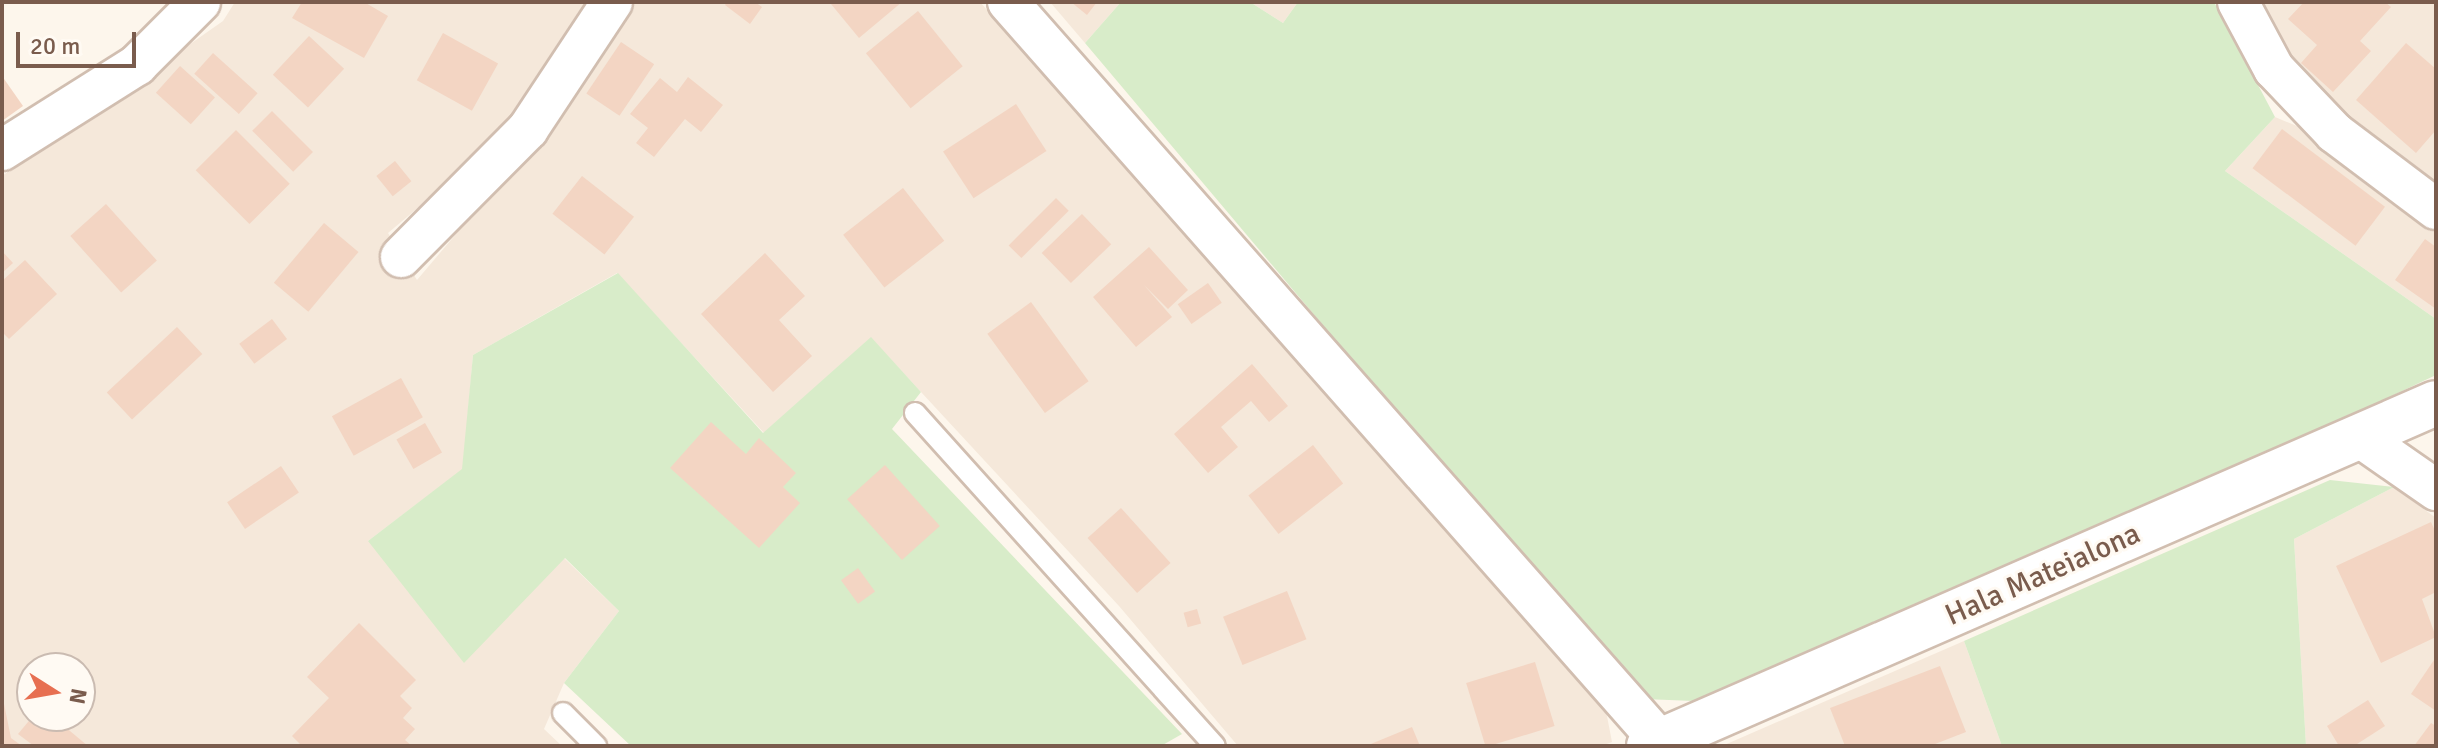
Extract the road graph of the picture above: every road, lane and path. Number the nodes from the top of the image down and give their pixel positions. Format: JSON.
{"nodes":[{"id":1,"x":200,"y":2,"type":"edge"},
{"id":2,"x":612,"y":2,"type":"edge"},
{"id":3,"x":1008,"y":2,"type":"edge"},
{"id":4,"x":2238,"y":2,"type":"edge"},
{"id":5,"x":2,"y":150,"type":"edge"},
{"id":6,"x":2436,"y":209,"type":"edge"},
{"id":7,"x":401,"y":257,"type":"dead end"},
{"id":8,"x":2436,"y":403,"type":"edge"},
{"id":9,"x":915,"y":413,"type":"dead end"},
{"id":10,"x":2360,"y":437,"type":"junction"},
{"id":11,"x":2436,"y":490,"type":"edge"},
{"id":12,"x":563,"y":713,"type":"dead end"},
{"id":13,"x":1655,"y":744,"type":"edge"},
{"id":14,"x":596,"y":746,"type":"edge"},
{"id":15,"x":1215,"y":746,"type":"edge"}],
"edges":[{"from":1,"to":5,"type":"street"},
{"from":2,"to":7,"type":"street"},
{"from":3,"to":13,"type":"street"},
{"from":4,"to":6,"type":"street"},
{"from":8,"to":10,"type":"street","name":"Hala Mateialona"},
{"from":9,"to":15,"type":"lane"},
{"from":10,"to":11,"type":"street"},
{"from":10,"to":13,"type":"street","name":"Hala Mateialona"},
{"from":12,"to":14,"type":"lane"}]}
